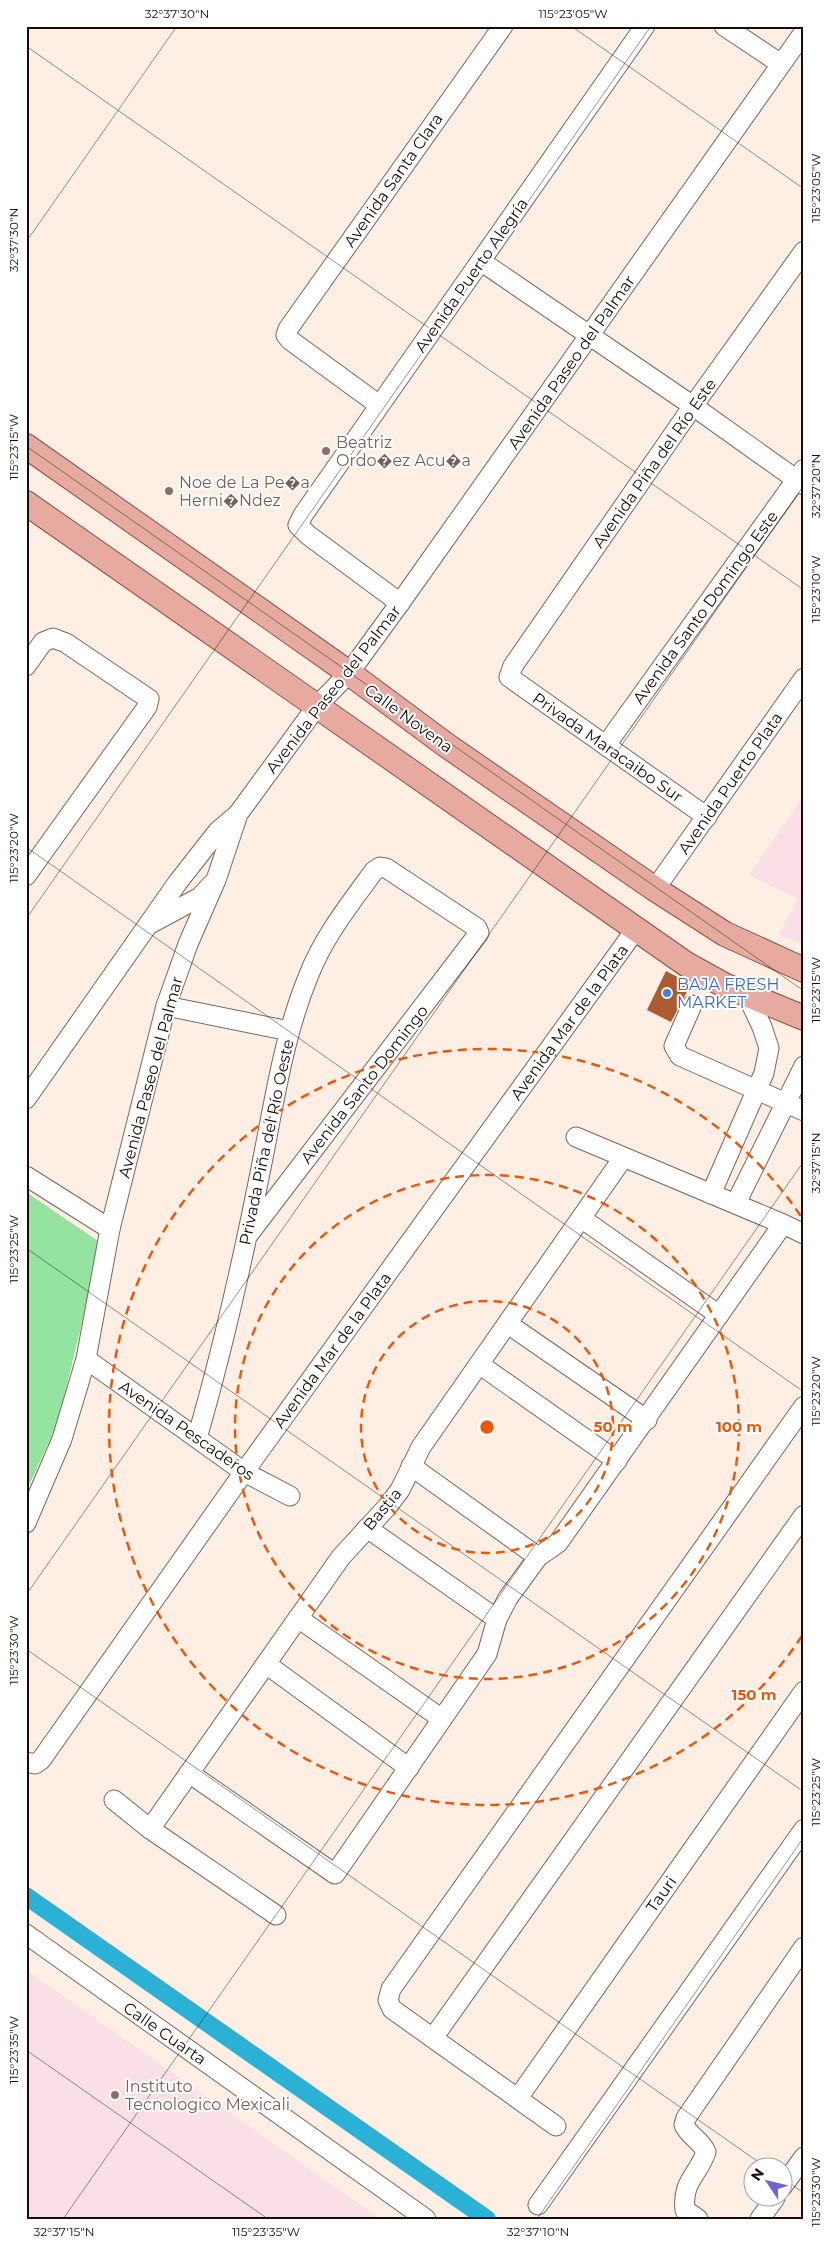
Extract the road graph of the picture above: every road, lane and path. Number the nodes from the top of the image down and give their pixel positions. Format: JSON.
{"nodes":[{"id":1,"x":503,"y":26,"type":"edge"},
{"id":2,"x":645,"y":26,"type":"edge"},
{"id":3,"x":724,"y":26,"type":"edge"},
{"id":4,"x":804,"y":32,"type":"edge"},
{"id":5,"x":781,"y":64,"type":"junction"},
{"id":6,"x":804,"y":251,"type":"edge"},
{"id":7,"x":482,"y":262,"type":"junction"},
{"id":8,"x":589,"y":335,"type":"junction"},
{"id":9,"x":380,"y":404,"type":"junction"},
{"id":10,"x":693,"y":406,"type":"junction"},
{"id":11,"x":26,"y":446,"type":"edge"},
{"id":12,"x":801,"y":478,"type":"edge"},
{"id":13,"x":26,"y":503,"type":"edge"},
{"id":14,"x":400,"y":603,"type":"junction"},
{"id":15,"x":26,"y":666,"type":"edge"},
{"id":16,"x":349,"y":673,"type":"junction"},
{"id":17,"x":509,"y":677,"type":"joint"},
{"id":18,"x":804,"y":678,"type":"edge"},
{"id":19,"x":317,"y":706,"type":"junction"},
{"id":20,"x":606,"y":745,"type":"junction"},
{"id":21,"x":238,"y":814,"type":"junction"},
{"id":22,"x":707,"y":817,"type":"junction"},
{"id":23,"x":26,"y":876,"type":"edge"},
{"id":24,"x":216,"y":880,"type":"junction"},
{"id":25,"x":655,"y":889,"type":"junction"},
{"id":26,"x":148,"y":924,"type":"junction"},
{"id":27,"x":636,"y":929,"type":"junction"},
{"id":28,"x":479,"y":933,"type":"joint"},
{"id":29,"x":188,"y":944,"type":"junction"},
{"id":30,"x":804,"y":970,"type":"edge"},
{"id":31,"x":747,"y":995,"type":"junction"},
{"id":32,"x":692,"y":1005,"type":"dead end"},
{"id":33,"x":166,"y":1006,"type":"junction"},
{"id":34,"x":804,"y":1018,"type":"edge"},
{"id":35,"x":289,"y":1031,"type":"junction"},
{"id":36,"x":804,"y":1066,"type":"edge"},
{"id":37,"x":757,"y":1090,"type":"junction"},
{"id":38,"x":26,"y":1098,"type":"edge"},
{"id":39,"x":784,"y":1103,"type":"junction"},
{"id":40,"x":804,"y":1111,"type":"edge"},
{"id":41,"x":576,"y":1137,"type":"dead end"},
{"id":42,"x":623,"y":1158,"type":"junction"},
{"id":43,"x":26,"y":1176,"type":"edge"},
{"id":44,"x":711,"y":1194,"type":"junction"},
{"id":45,"x":736,"y":1203,"type":"junction"},
{"id":46,"x":581,"y":1218,"type":"junction"},
{"id":47,"x":783,"y":1224,"type":"junction"},
{"id":48,"x":110,"y":1230,"type":"junction"},
{"id":49,"x":804,"y":1234,"type":"edge"},
{"id":50,"x":248,"y":1235,"type":"junction"},
{"id":51,"x":719,"y":1315,"type":"junction"},
{"id":52,"x":508,"y":1324,"type":"junction"},
{"id":53,"x":86,"y":1359,"type":"junction"},
{"id":54,"x":479,"y":1364,"type":"junction"},
{"id":55,"x":804,"y":1406,"type":"edge"},
{"id":56,"x":647,"y":1420,"type":"junction"},
{"id":57,"x":197,"y":1438,"type":"junction"},
{"id":58,"x":617,"y":1461,"type":"junction"},
{"id":59,"x":411,"y":1466,"type":"junction"},
{"id":60,"x":244,"y":1472,"type":"junction"},
{"id":61,"x":290,"y":1496,"type":"dead end"},
{"id":62,"x":804,"y":1516,"type":"edge"},
{"id":63,"x":26,"y":1523,"type":"edge"},
{"id":64,"x":367,"y":1528,"type":"junction"},
{"id":65,"x":538,"y":1557,"type":"junction"},
{"id":66,"x":298,"y":1618,"type":"junction"},
{"id":67,"x":497,"y":1618,"type":"junction"},
{"id":68,"x":266,"y":1664,"type":"junction"},
{"id":69,"x":804,"y":1691,"type":"edge"},
{"id":70,"x":442,"y":1719,"type":"junction"},
{"id":71,"x":26,"y":1762,"type":"edge"},
{"id":72,"x":409,"y":1768,"type":"junction"},
{"id":73,"x":189,"y":1773,"type":"junction"},
{"id":74,"x":114,"y":1800,"type":"dead end"},
{"id":75,"x":150,"y":1829,"type":"junction"},
{"id":76,"x":804,"y":1829,"type":"edge"},
{"id":77,"x":276,"y":1915,"type":"dead end"},
{"id":78,"x":26,"y":1934,"type":"edge"},
{"id":79,"x":804,"y":1947,"type":"edge"},
{"id":80,"x":433,"y":2038,"type":"junction"},
{"id":81,"x":518,"y":2098,"type":"junction"},
{"id":82,"x":556,"y":2126,"type":"dead end"},
{"id":83,"x":804,"y":2157,"type":"edge"},
{"id":84,"x":792,"y":2173,"type":"edge"},
{"id":85,"x":538,"y":2205,"type":"dead end"},
{"id":86,"x":768,"y":2208,"type":"edge"},
{"id":87,"x":426,"y":2219,"type":"edge"},
{"id":88,"x":698,"y":2219,"type":"edge"},
{"id":89,"x":760,"y":2219,"type":"edge"}],
"edges":[{"from":1,"to":9,"type":"street","name":"Avenida Santa Clara"},
{"from":2,"to":7,"type":"street","name":"Avenida Puerto Alegría"},
{"from":3,"to":5,"type":"street"},
{"from":4,"to":5,"type":"street","name":"Avenida Paseo del Palmar"},
{"from":5,"to":8,"type":"street","name":"Avenida Paseo del Palmar"},
{"from":6,"to":10,"type":"street","name":"Avenida Piña del Río Este"},
{"from":7,"to":8,"type":"street"},
{"from":7,"to":9,"type":"street","name":"Avenida Puerto Alegría"},
{"from":8,"to":10,"type":"street"},
{"from":8,"to":14,"type":"street","name":"Avenida Paseo del Palmar"},
{"from":9,"to":14,"type":"street","name":"Avenida Puerto Alegría"},
{"from":10,"to":12,"type":"street"},
{"from":10,"to":17,"type":"street","name":"Avenida Piña del Río Este"},
{"from":11,"to":16,"type":"main road","name":"Calle Novena"},
{"from":12,"to":20,"type":"street","name":"Avenida Santo Domingo Este"},
{"from":13,"to":19,"type":"main road"},
{"from":14,"to":16,"type":"street","name":"Avenida Paseo del Palmar"},
{"from":15,"to":23,"type":"street"},
{"from":16,"to":19,"type":"street","name":"Avenida Paseo del Palmar"},
{"from":16,"to":25,"type":"main road","name":"Calle Novena"},
{"from":17,"to":20,"type":"street","name":"Privada Maracaibo Sur"},
{"from":18,"to":22,"type":"street","name":"Avenida Puerto Plata"},
{"from":19,"to":21,"type":"street","name":"Avenida Paseo del Palmar"},
{"from":19,"to":27,"type":"main road"},
{"from":20,"to":22,"type":"street","name":"Privada Maracaibo Sur"},
{"from":21,"to":24,"type":"street","name":"Avenida Paseo del Palmar"},
{"from":21,"to":26,"type":"street"},
{"from":22,"to":25,"type":"street","name":"Avenida Puerto Plata"},
{"from":24,"to":26,"type":"street"},
{"from":24,"to":29,"type":"street","name":"Avenida Paseo del Palmar"},
{"from":25,"to":30,"type":"main road","name":"Calle Novena"},
{"from":26,"to":29,"type":"street"},
{"from":26,"to":38,"type":"street"},
{"from":27,"to":31,"type":"main road"},
{"from":27,"to":60,"type":"street","name":"Avenida Mar de la Plata"},
{"from":28,"to":35,"type":"street","name":"Privada Piña del Río Oeste"},
{"from":28,"to":50,"type":"street","name":"Avenida Santo Domingo"},
{"from":29,"to":33,"type":"street","name":"Avenida Paseo del Palmar"},
{"from":31,"to":34,"type":"main road"},
{"from":31,"to":37,"type":"street"},
{"from":32,"to":37,"type":"street"},
{"from":33,"to":35,"type":"street"},
{"from":33,"to":48,"type":"street","name":"Avenida Paseo del Palmar"},
{"from":35,"to":50,"type":"street","name":"Privada Piña del Río Oeste"},
{"from":36,"to":39,"type":"street"},
{"from":37,"to":39,"type":"street"},
{"from":37,"to":44,"type":"street"},
{"from":39,"to":40,"type":"street"},
{"from":39,"to":45,"type":"street"},
{"from":41,"to":42,"type":"street"},
{"from":42,"to":44,"type":"street"},
{"from":42,"to":46,"type":"street","name":"Bastia"},
{"from":43,"to":48,"type":"street"},
{"from":44,"to":45,"type":"street"},
{"from":45,"to":47,"type":"street"},
{"from":46,"to":51,"type":"street"},
{"from":46,"to":52,"type":"street","name":"Bastia"},
{"from":47,"to":49,"type":"street"},
{"from":47,"to":51,"type":"street"},
{"from":48,"to":53,"type":"street","name":"Avenida Paseo del Palmar"},
{"from":50,"to":57,"type":"street","name":"Privada Piña del Río Oeste"},
{"from":51,"to":56,"type":"street"},
{"from":52,"to":54,"type":"street","name":"Bastia"},
{"from":52,"to":56,"type":"street"},
{"from":53,"to":57,"type":"street","name":"Avenida Pescaderos"},
{"from":53,"to":63,"type":"street","name":"Avenida Paseo del Palmar"},
{"from":54,"to":58,"type":"street"},
{"from":54,"to":59,"type":"street","name":"Bastia"},
{"from":55,"to":80,"type":"street"},
{"from":56,"to":58,"type":"street"},
{"from":57,"to":60,"type":"street","name":"Avenida Pescaderos"},
{"from":58,"to":65,"type":"street"},
{"from":59,"to":64,"type":"street","name":"Bastia"},
{"from":59,"to":65,"type":"street"},
{"from":60,"to":61,"type":"street","name":"Avenida Pescaderos"},
{"from":60,"to":71,"type":"street","name":"Avenida Mar de la Plata"},
{"from":62,"to":80,"type":"street"},
{"from":64,"to":66,"type":"street","name":"Bastia"},
{"from":64,"to":67,"type":"street"},
{"from":65,"to":67,"type":"street"},
{"from":66,"to":68,"type":"street","name":"Bastia"},
{"from":66,"to":70,"type":"street"},
{"from":67,"to":70,"type":"street"},
{"from":68,"to":72,"type":"street"},
{"from":68,"to":73,"type":"street","name":"Bastia"},
{"from":69,"to":81,"type":"street","name":"Tauri"},
{"from":70,"to":72,"type":"street"},
{"from":72,"to":73,"type":"street"},
{"from":73,"to":75,"type":"street","name":"Bastia"},
{"from":74,"to":75,"type":"street"},
{"from":75,"to":77,"type":"street"},
{"from":76,"to":85,"type":"street"},
{"from":78,"to":87,"type":"street","name":"Calle Cuarta"},
{"from":79,"to":88,"type":"street"},
{"from":80,"to":81,"type":"street"},
{"from":81,"to":82,"type":"street"},
{"from":83,"to":84,"type":"street"},
{"from":86,"to":89,"type":"street"}]}
